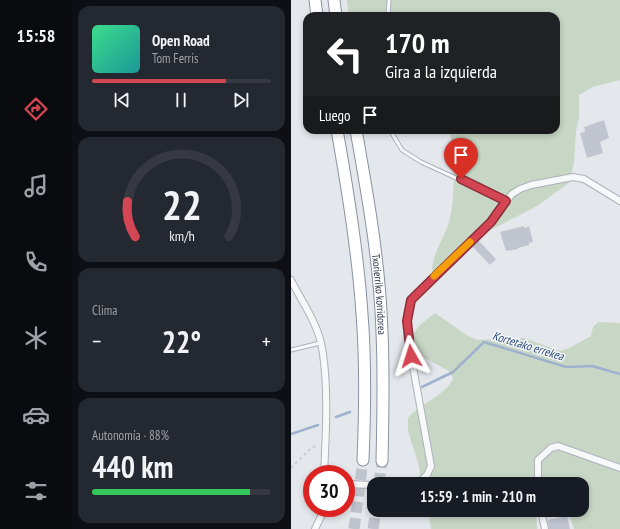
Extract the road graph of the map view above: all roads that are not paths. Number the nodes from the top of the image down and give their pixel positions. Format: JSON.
{"nodes":[{"id":1,"x":315,"y":0,"type":"edge"},
{"id":2,"x":334,"y":0,"type":"edge"},
{"id":3,"x":389,"y":0,"type":"edge"},
{"id":4,"x":316,"y":12,"type":"edge"},
{"id":5,"x":336,"y":12,"type":"edge"},
{"id":6,"x":389,"y":12,"type":"edge"},
{"id":7,"x":338,"y":134,"type":"edge"},
{"id":8,"x":357,"y":134,"type":"edge"},
{"id":9,"x":392,"y":134,"type":"edge"},
{"id":10,"x":506,"y":201,"type":"junction"},
{"id":11,"x":620,"y":201,"type":"edge"},
{"id":12,"x":291,"y":280,"type":"edge"},
{"id":13,"x":321,"y":343,"type":"junction"},
{"id":14,"x":291,"y":350,"type":"edge"},
{"id":15,"x":363,"y":460,"type":"tunnel mouth"},
{"id":16,"x":382,"y":461,"type":"tunnel mouth"},
{"id":17,"x":325,"y":465,"type":"edge"},
{"id":18,"x":620,"y":468,"type":"edge"},
{"id":19,"x":425,"y":477,"type":"edge"},
{"id":20,"x":538,"y":477,"type":"edge"},
{"id":21,"x":355,"y":484,"type":"edge"},
{"id":22,"x":367,"y":485,"type":"edge"},
{"id":23,"x":321,"y":517,"type":"edge"},
{"id":24,"x":542,"y":517,"type":"edge"},
{"id":25,"x":315,"y":529,"type":"edge"},
{"id":26,"x":545,"y":529,"type":"edge"}],
"edges":[{"from":1,"to":4,"type":"highway"},
{"from":2,"to":5,"type":"highway"},
{"from":3,"to":6,"type":"lane"},
{"from":7,"to":15,"type":"highway","name":"Txorierriko korridorea"},
{"from":8,"to":16,"type":"highway","name":"Txorierriko korridorea"},
{"from":9,"to":10,"type":"lane"},
{"from":10,"to":11,"type":"street"},
{"from":10,"to":19,"type":"street"},
{"from":12,"to":13,"type":"street"},
{"from":13,"to":14,"type":"lane"},
{"from":13,"to":17,"type":"street"},
{"from":18,"to":20,"type":"street"},
{"from":21,"to":22,"type":"street"},
{"from":23,"to":25,"type":"street"},
{"from":24,"to":26,"type":"street"}]}
